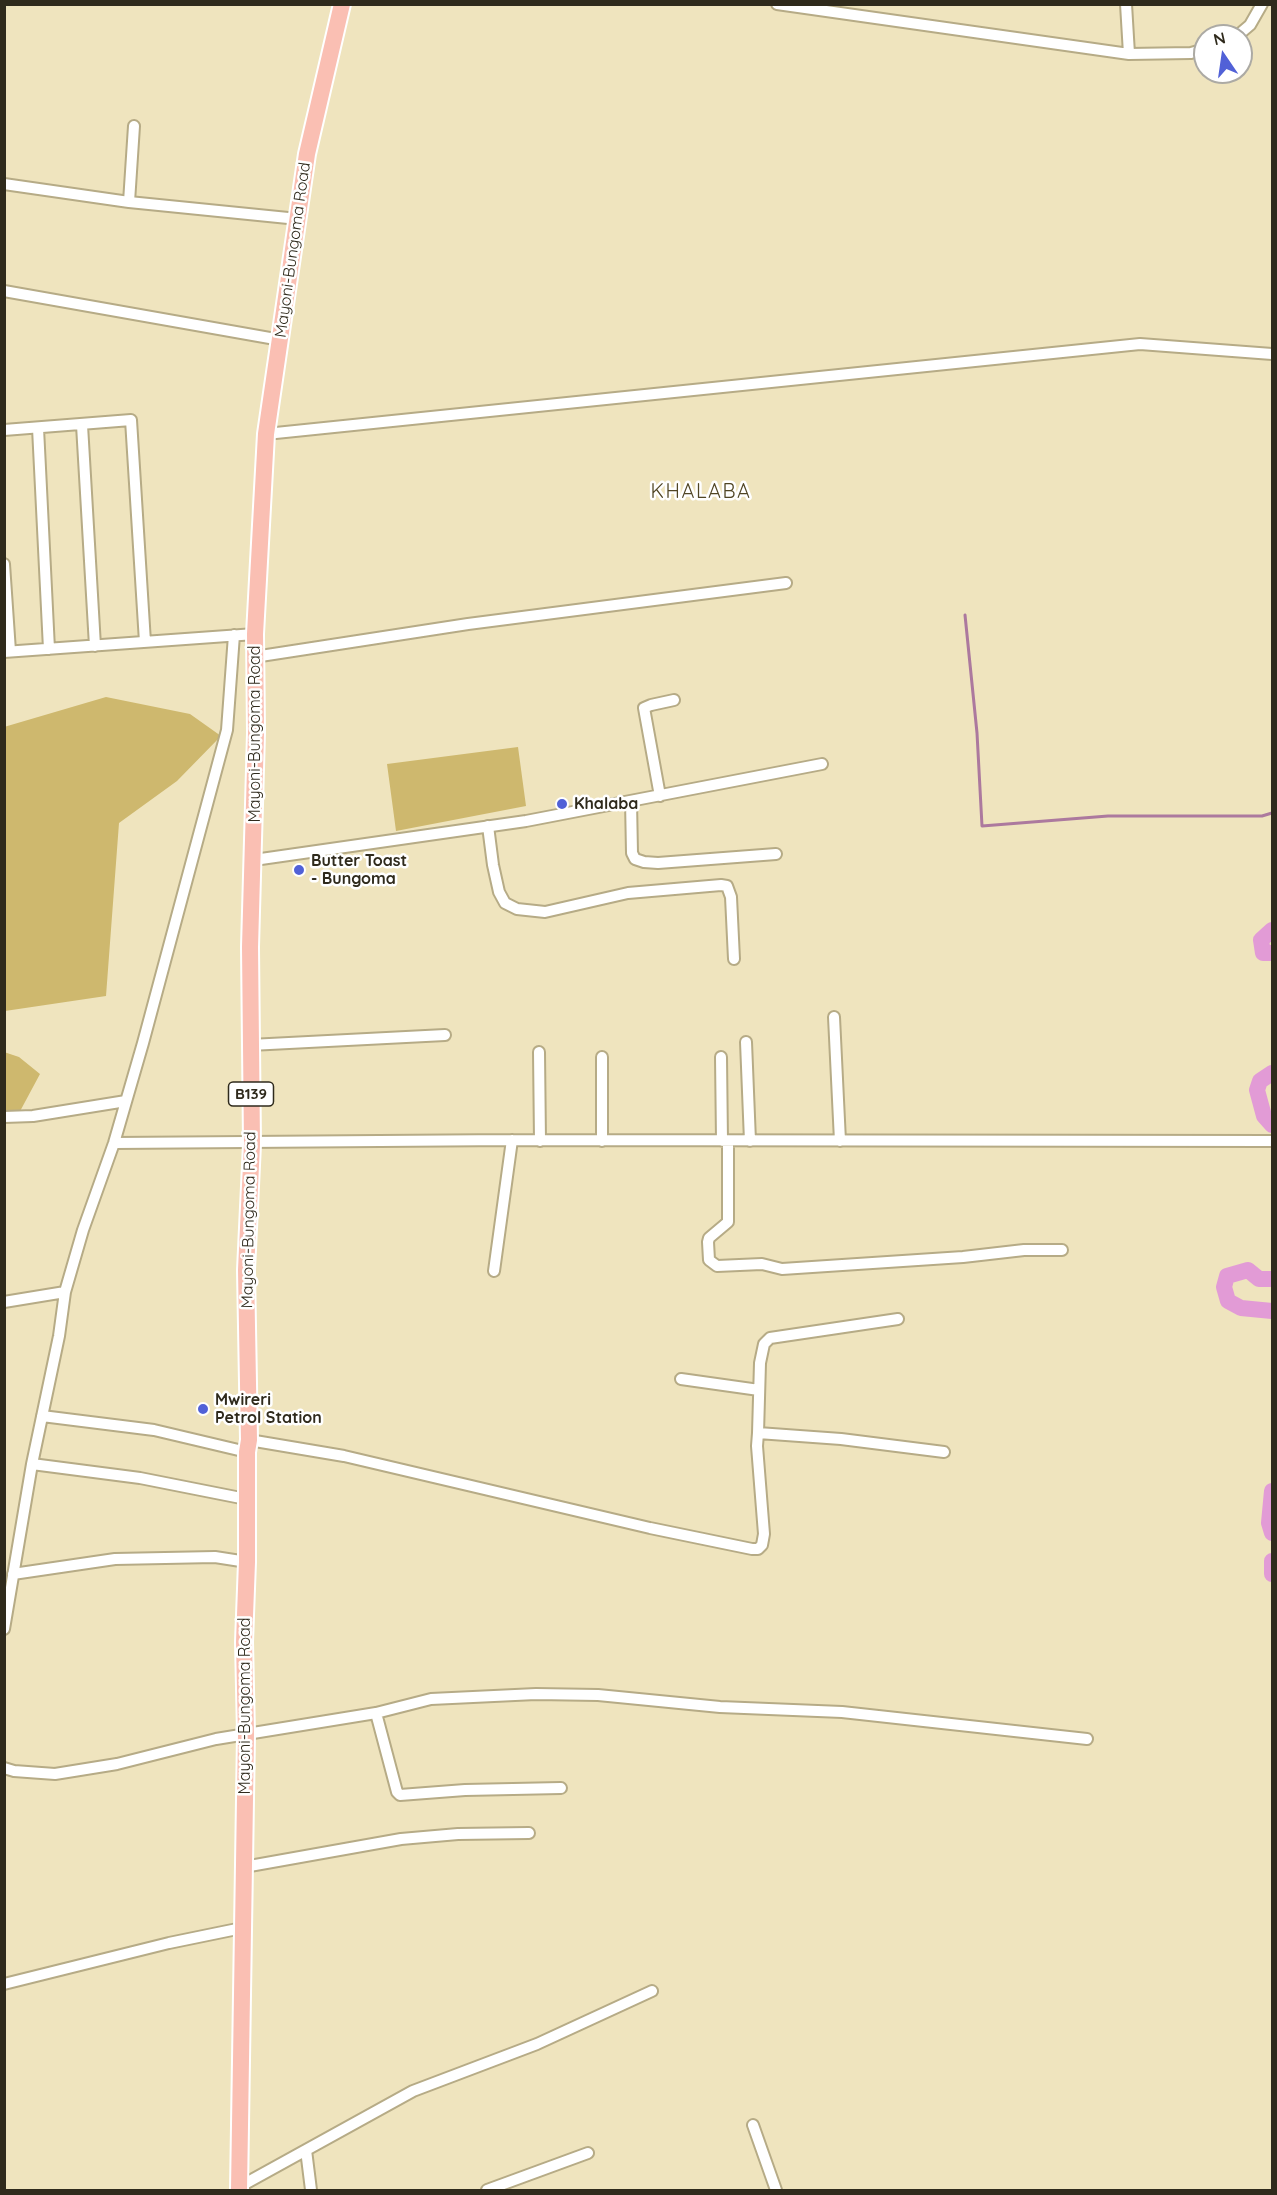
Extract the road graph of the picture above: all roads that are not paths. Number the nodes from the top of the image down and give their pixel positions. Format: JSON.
{"nodes":[{"id":1,"x":342,"y":4,"type":"edge"},
{"id":2,"x":777,"y":4,"type":"edge"},
{"id":3,"x":1126,"y":4,"type":"edge"},
{"id":4,"x":1262,"y":4,"type":"edge"},
{"id":5,"x":1251,"y":24,"type":"edge"},
{"id":6,"x":1193,"y":52,"type":"edge"},
{"id":7,"x":1130,"y":54,"type":"junction"},
{"id":8,"x":134,"y":126,"type":"dead end"},
{"id":9,"x":4,"y":184,"type":"edge"},
{"id":10,"x":129,"y":202,"type":"junction"},
{"id":11,"x":298,"y":219,"type":"junction"},
{"id":12,"x":4,"y":291,"type":"edge"},
{"id":13,"x":281,"y":340,"type":"junction"},
{"id":14,"x":1272,"y":354,"type":"edge"},
{"id":15,"x":82,"y":425,"type":"junction"},
{"id":16,"x":38,"y":428,"type":"junction"},
{"id":17,"x":4,"y":430,"type":"edge"},
{"id":18,"x":266,"y":435,"type":"junction"},
{"id":19,"x":4,"y":564,"type":"edge"},
{"id":20,"x":786,"y":584,"type":"dead end"},
{"id":21,"x":255,"y":634,"type":"junction"},
{"id":22,"x":234,"y":635,"type":"junction"},
{"id":23,"x":145,"y":642,"type":"junction"},
{"id":24,"x":95,"y":645,"type":"junction"},
{"id":25,"x":49,"y":649,"type":"junction"},
{"id":26,"x":7,"y":652,"type":"edge"},
{"id":27,"x":254,"y":657,"type":"junction"},
{"id":28,"x":674,"y":700,"type":"dead end"},
{"id":29,"x":822,"y":764,"type":"dead end"},
{"id":30,"x":660,"y":796,"type":"junction"},
{"id":31,"x":631,"y":801,"type":"junction"},
{"id":32,"x":488,"y":826,"type":"junction"},
{"id":33,"x":776,"y":854,"type":"dead end"},
{"id":34,"x":254,"y":860,"type":"junction"},
{"id":35,"x":734,"y":959,"type":"dead end"},
{"id":36,"x":834,"y":1017,"type":"dead end"},
{"id":37,"x":445,"y":1035,"type":"dead end"},
{"id":38,"x":746,"y":1042,"type":"dead end"},
{"id":39,"x":250,"y":1045,"type":"junction"},
{"id":40,"x":539,"y":1052,"type":"dead end"},
{"id":41,"x":602,"y":1057,"type":"dead end"},
{"id":42,"x":721,"y":1057,"type":"dead end"},
{"id":43,"x":126,"y":1101,"type":"junction"},
{"id":44,"x":4,"y":1117,"type":"edge"},
{"id":45,"x":512,"y":1140,"type":"junction"},
{"id":46,"x":540,"y":1141,"type":"junction"},
{"id":47,"x":602,"y":1141,"type":"junction"},
{"id":48,"x":725,"y":1141,"type":"junction"},
{"id":49,"x":750,"y":1141,"type":"junction"},
{"id":50,"x":840,"y":1141,"type":"junction"},
{"id":51,"x":1272,"y":1141,"type":"edge"},
{"id":52,"x":114,"y":1143,"type":"junction"},
{"id":53,"x":252,"y":1144,"type":"junction"},
{"id":54,"x":1062,"y":1250,"type":"dead end"},
{"id":55,"x":494,"y":1271,"type":"dead end"},
{"id":56,"x":65,"y":1292,"type":"junction"},
{"id":57,"x":4,"y":1302,"type":"edge"},
{"id":58,"x":898,"y":1319,"type":"dead end"},
{"id":59,"x":681,"y":1379,"type":"dead end"},
{"id":60,"x":759,"y":1390,"type":"junction"},
{"id":61,"x":42,"y":1416,"type":"junction"},
{"id":62,"x":758,"y":1433,"type":"junction"},
{"id":63,"x":248,"y":1446,"type":"junction"},
{"id":64,"x":944,"y":1452,"type":"dead end"},
{"id":65,"x":32,"y":1464,"type":"junction"},
{"id":66,"x":246,"y":1499,"type":"junction"},
{"id":67,"x":247,"y":1562,"type":"junction"},
{"id":68,"x":14,"y":1574,"type":"junction"},
{"id":69,"x":4,"y":1629,"type":"edge"},
{"id":70,"x":376,"y":1713,"type":"junction"},
{"id":71,"x":246,"y":1734,"type":"junction"},
{"id":72,"x":1087,"y":1739,"type":"dead end"},
{"id":73,"x":4,"y":1768,"type":"edge"},
{"id":74,"x":561,"y":1788,"type":"dead end"},
{"id":75,"x":529,"y":1833,"type":"dead end"},
{"id":76,"x":244,"y":1867,"type":"junction"},
{"id":77,"x":242,"y":1928,"type":"junction"},
{"id":78,"x":4,"y":1984,"type":"edge"},
{"id":79,"x":651,"y":1991,"type":"dead end"},
{"id":80,"x":753,"y":2125,"type":"dead end"},
{"id":81,"x":306,"y":2150,"type":"junction"},
{"id":82,"x":588,"y":2153,"type":"dead end"},
{"id":83,"x":239,"y":2189,"type":"edge"},
{"id":84,"x":311,"y":2190,"type":"edge"},
{"id":85,"x":487,"y":2190,"type":"edge"},
{"id":86,"x":776,"y":2190,"type":"edge"}],
"edges":[{"from":1,"to":11,"type":"main road","name":"Mayoni-Bungoma Road","number":"B139"},
{"from":2,"to":7,"type":"street"},
{"from":3,"to":7,"type":"street"},
{"from":4,"to":5,"type":"street"},
{"from":6,"to":7,"type":"street"},
{"from":8,"to":10,"type":"street"},
{"from":9,"to":10,"type":"street"},
{"from":10,"to":11,"type":"street"},
{"from":11,"to":13,"type":"main road","name":"Mayoni-Bungoma Road","number":"B139"},
{"from":12,"to":13,"type":"street"},
{"from":13,"to":18,"type":"main road","name":"Mayoni-Bungoma Road","number":"B139"},
{"from":14,"to":18,"type":"street"},
{"from":15,"to":16,"type":"street"},
{"from":15,"to":23,"type":"street"},
{"from":15,"to":24,"type":"street"},
{"from":16,"to":17,"type":"street"},
{"from":16,"to":25,"type":"street"},
{"from":18,"to":21,"type":"main road","name":"Mayoni-Bungoma Road","number":"B139"},
{"from":19,"to":26,"type":"street"},
{"from":20,"to":27,"type":"street"},
{"from":21,"to":22,"type":"street"},
{"from":21,"to":27,"type":"main road","name":"Mayoni-Bungoma Road","number":"B139"},
{"from":22,"to":23,"type":"street"},
{"from":22,"to":43,"type":"street"},
{"from":23,"to":24,"type":"street"},
{"from":24,"to":25,"type":"street"},
{"from":25,"to":26,"type":"street"},
{"from":27,"to":34,"type":"main road","name":"Mayoni-Bungoma Road","number":"B139"},
{"from":28,"to":30,"type":"street"},
{"from":29,"to":30,"type":"street"},
{"from":30,"to":31,"type":"street"},
{"from":31,"to":32,"type":"street"},
{"from":31,"to":33,"type":"street"},
{"from":32,"to":34,"type":"street"},
{"from":32,"to":35,"type":"street"},
{"from":34,"to":39,"type":"main road","name":"Mayoni-Bungoma Road","number":"B139"},
{"from":36,"to":50,"type":"street"},
{"from":37,"to":39,"type":"street"},
{"from":38,"to":49,"type":"street"},
{"from":39,"to":53,"type":"main road","name":"Mayoni-Bungoma Road","number":"B139"},
{"from":40,"to":46,"type":"street"},
{"from":41,"to":47,"type":"street"},
{"from":42,"to":48,"type":"street"},
{"from":43,"to":44,"type":"street"},
{"from":43,"to":52,"type":"street"},
{"from":45,"to":46,"type":"street"},
{"from":45,"to":53,"type":"street"},
{"from":45,"to":55,"type":"street"},
{"from":46,"to":47,"type":"street"},
{"from":47,"to":48,"type":"street"},
{"from":48,"to":49,"type":"street"},
{"from":48,"to":54,"type":"street"},
{"from":49,"to":50,"type":"street"},
{"from":50,"to":51,"type":"street"},
{"from":52,"to":53,"type":"street"},
{"from":52,"to":56,"type":"street"},
{"from":53,"to":63,"type":"main road","name":"Mayoni-Bungoma Road","number":"B139"},
{"from":56,"to":57,"type":"street"},
{"from":56,"to":61,"type":"street"},
{"from":58,"to":60,"type":"street"},
{"from":59,"to":60,"type":"street"},
{"from":60,"to":62,"type":"street"},
{"from":61,"to":63,"type":"street"},
{"from":61,"to":65,"type":"street"},
{"from":62,"to":63,"type":"street"},
{"from":62,"to":64,"type":"street"},
{"from":63,"to":66,"type":"main road","name":"Mayoni-Bungoma Road","number":"B139"},
{"from":65,"to":66,"type":"street"},
{"from":65,"to":68,"type":"street"},
{"from":66,"to":67,"type":"main road","name":"Mayoni-Bungoma Road","number":"B139"},
{"from":67,"to":68,"type":"street"},
{"from":67,"to":71,"type":"main road","name":"Mayoni-Bungoma Road","number":"B139"},
{"from":68,"to":69,"type":"street"},
{"from":70,"to":71,"type":"street"},
{"from":70,"to":72,"type":"street"},
{"from":70,"to":74,"type":"street"},
{"from":71,"to":73,"type":"street"},
{"from":71,"to":76,"type":"main road","name":"Mayoni-Bungoma Road","number":"B139"},
{"from":75,"to":76,"type":"street"},
{"from":76,"to":77,"type":"main road","name":"Mayoni-Bungoma Road","number":"B139"},
{"from":77,"to":78,"type":"street"},
{"from":77,"to":83,"type":"main road","name":"Mayoni-Bungoma Road","number":"B139"},
{"from":79,"to":81,"type":"street"},
{"from":80,"to":86,"type":"street"},
{"from":81,"to":83,"type":"street"},
{"from":81,"to":84,"type":"street"},
{"from":82,"to":85,"type":"street"}]}
